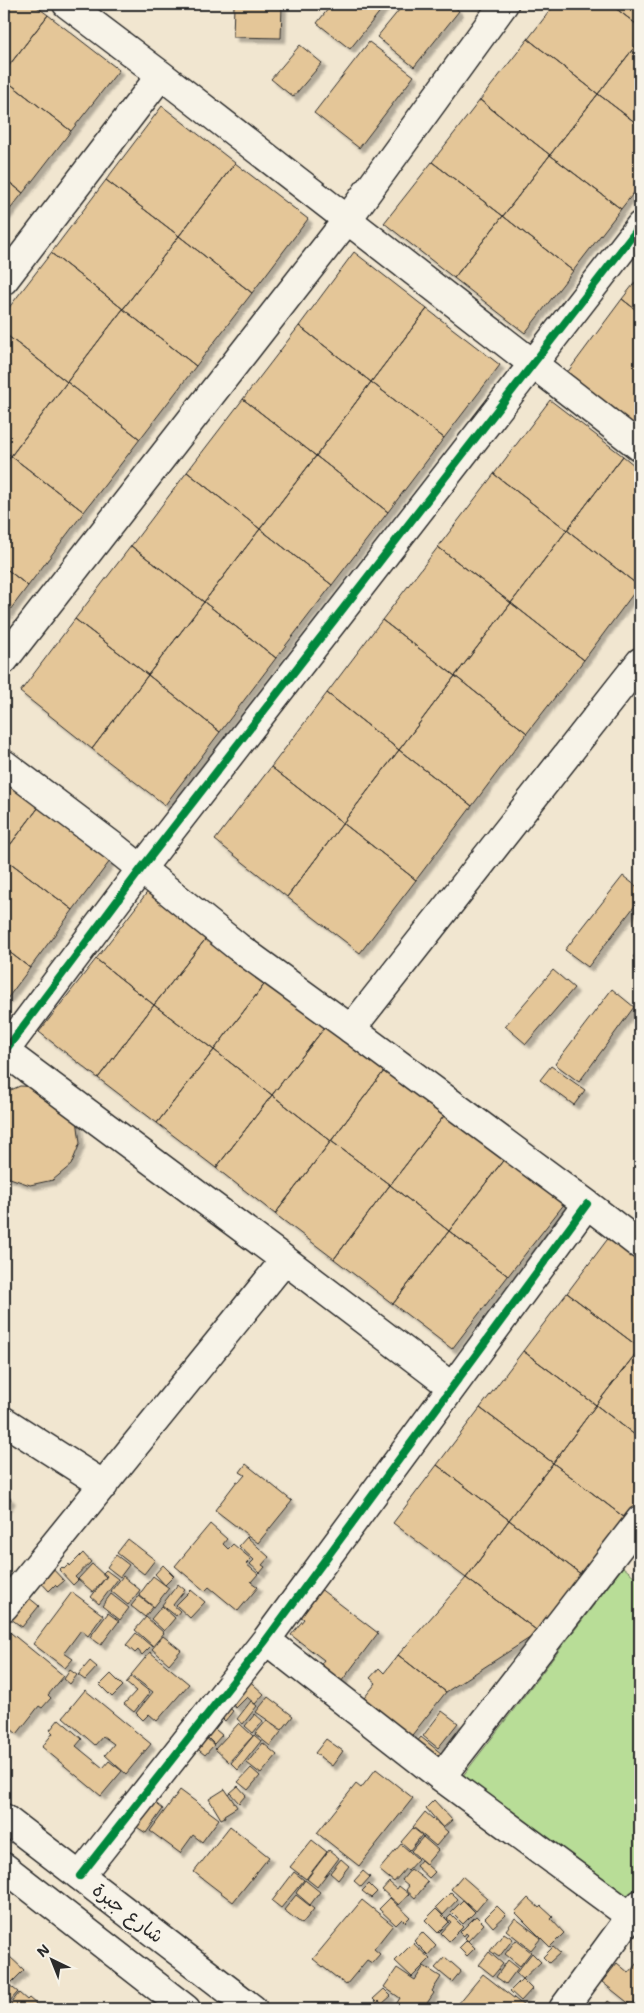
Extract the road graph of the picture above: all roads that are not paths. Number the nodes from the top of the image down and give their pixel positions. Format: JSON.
{"nodes":[{"id":1,"x":67,"y":4,"type":"edge"},
{"id":2,"x":504,"y":4,"type":"edge"},
{"id":3,"x":162,"y":74,"type":"junction"},
{"id":4,"x":347,"y":220,"type":"junction"},
{"id":5,"x":640,"y":226,"type":"edge"},
{"id":6,"x":4,"y":280,"type":"edge"},
{"id":7,"x":534,"y":365,"type":"junction"},
{"id":8,"x":640,"y":446,"type":"edge"},
{"id":9,"x":4,"y":660,"type":"edge"},
{"id":10,"x":640,"y":662,"type":"edge"},
{"id":11,"x":4,"y":764,"type":"edge"},
{"id":12,"x":141,"y":869,"type":"junction"},
{"id":13,"x":351,"y":1029,"type":"junction"},
{"id":14,"x":4,"y":1052,"type":"edge"},
{"id":15,"x":588,"y":1204,"type":"junction"},
{"id":16,"x":640,"y":1245,"type":"edge"},
{"id":17,"x":285,"y":1260,"type":"junction"},
{"id":18,"x":452,"y":1387,"type":"junction"},
{"id":19,"x":4,"y":1421,"type":"edge"},
{"id":20,"x":104,"y":1485,"type":"junction"},
{"id":21,"x":636,"y":1534,"type":"edge"},
{"id":22,"x":4,"y":1607,"type":"edge"},
{"id":23,"x":266,"y":1640,"type":"junction"},
{"id":24,"x":441,"y":1777,"type":"junction"},
{"id":25,"x":4,"y":1818,"type":"edge"},
{"id":26,"x":4,"y":1867,"type":"edge"},
{"id":27,"x":80,"y":1876,"type":"junction"},
{"id":28,"x":635,"y":1910,"type":"edge"},
{"id":29,"x":178,"y":2007,"type":"edge"},
{"id":30,"x":253,"y":2009,"type":"edge"},
{"id":31,"x":563,"y":2009,"type":"edge"}],
"edges":[{"from":1,"to":3,"type":"street"},
{"from":2,"to":4,"type":"street"},
{"from":3,"to":4,"type":"street"},
{"from":3,"to":6,"type":"street"},
{"from":4,"to":7,"type":"street"},
{"from":4,"to":9,"type":"street"},
{"from":5,"to":7,"type":"street"},
{"from":7,"to":8,"type":"street"},
{"from":7,"to":12,"type":"street"},
{"from":10,"to":13,"type":"street"},
{"from":11,"to":12,"type":"street"},
{"from":12,"to":13,"type":"street"},
{"from":12,"to":14,"type":"street"},
{"from":13,"to":15,"type":"street"},
{"from":14,"to":17,"type":"street"},
{"from":15,"to":16,"type":"street"},
{"from":15,"to":18,"type":"street"},
{"from":17,"to":18,"type":"street"},
{"from":17,"to":20,"type":"street"},
{"from":18,"to":23,"type":"street"},
{"from":19,"to":20,"type":"street"},
{"from":20,"to":22,"type":"street"},
{"from":21,"to":24,"type":"street"},
{"from":23,"to":24,"type":"street"},
{"from":23,"to":27,"type":"street"},
{"from":24,"to":28,"type":"street"},
{"from":25,"to":27,"type":"street","name":"شارع جبرة"},
{"from":26,"to":29,"type":"street"},
{"from":27,"to":30,"type":"street","name":"شارع جبرة"},
{"from":28,"to":31,"type":"street"}]}
